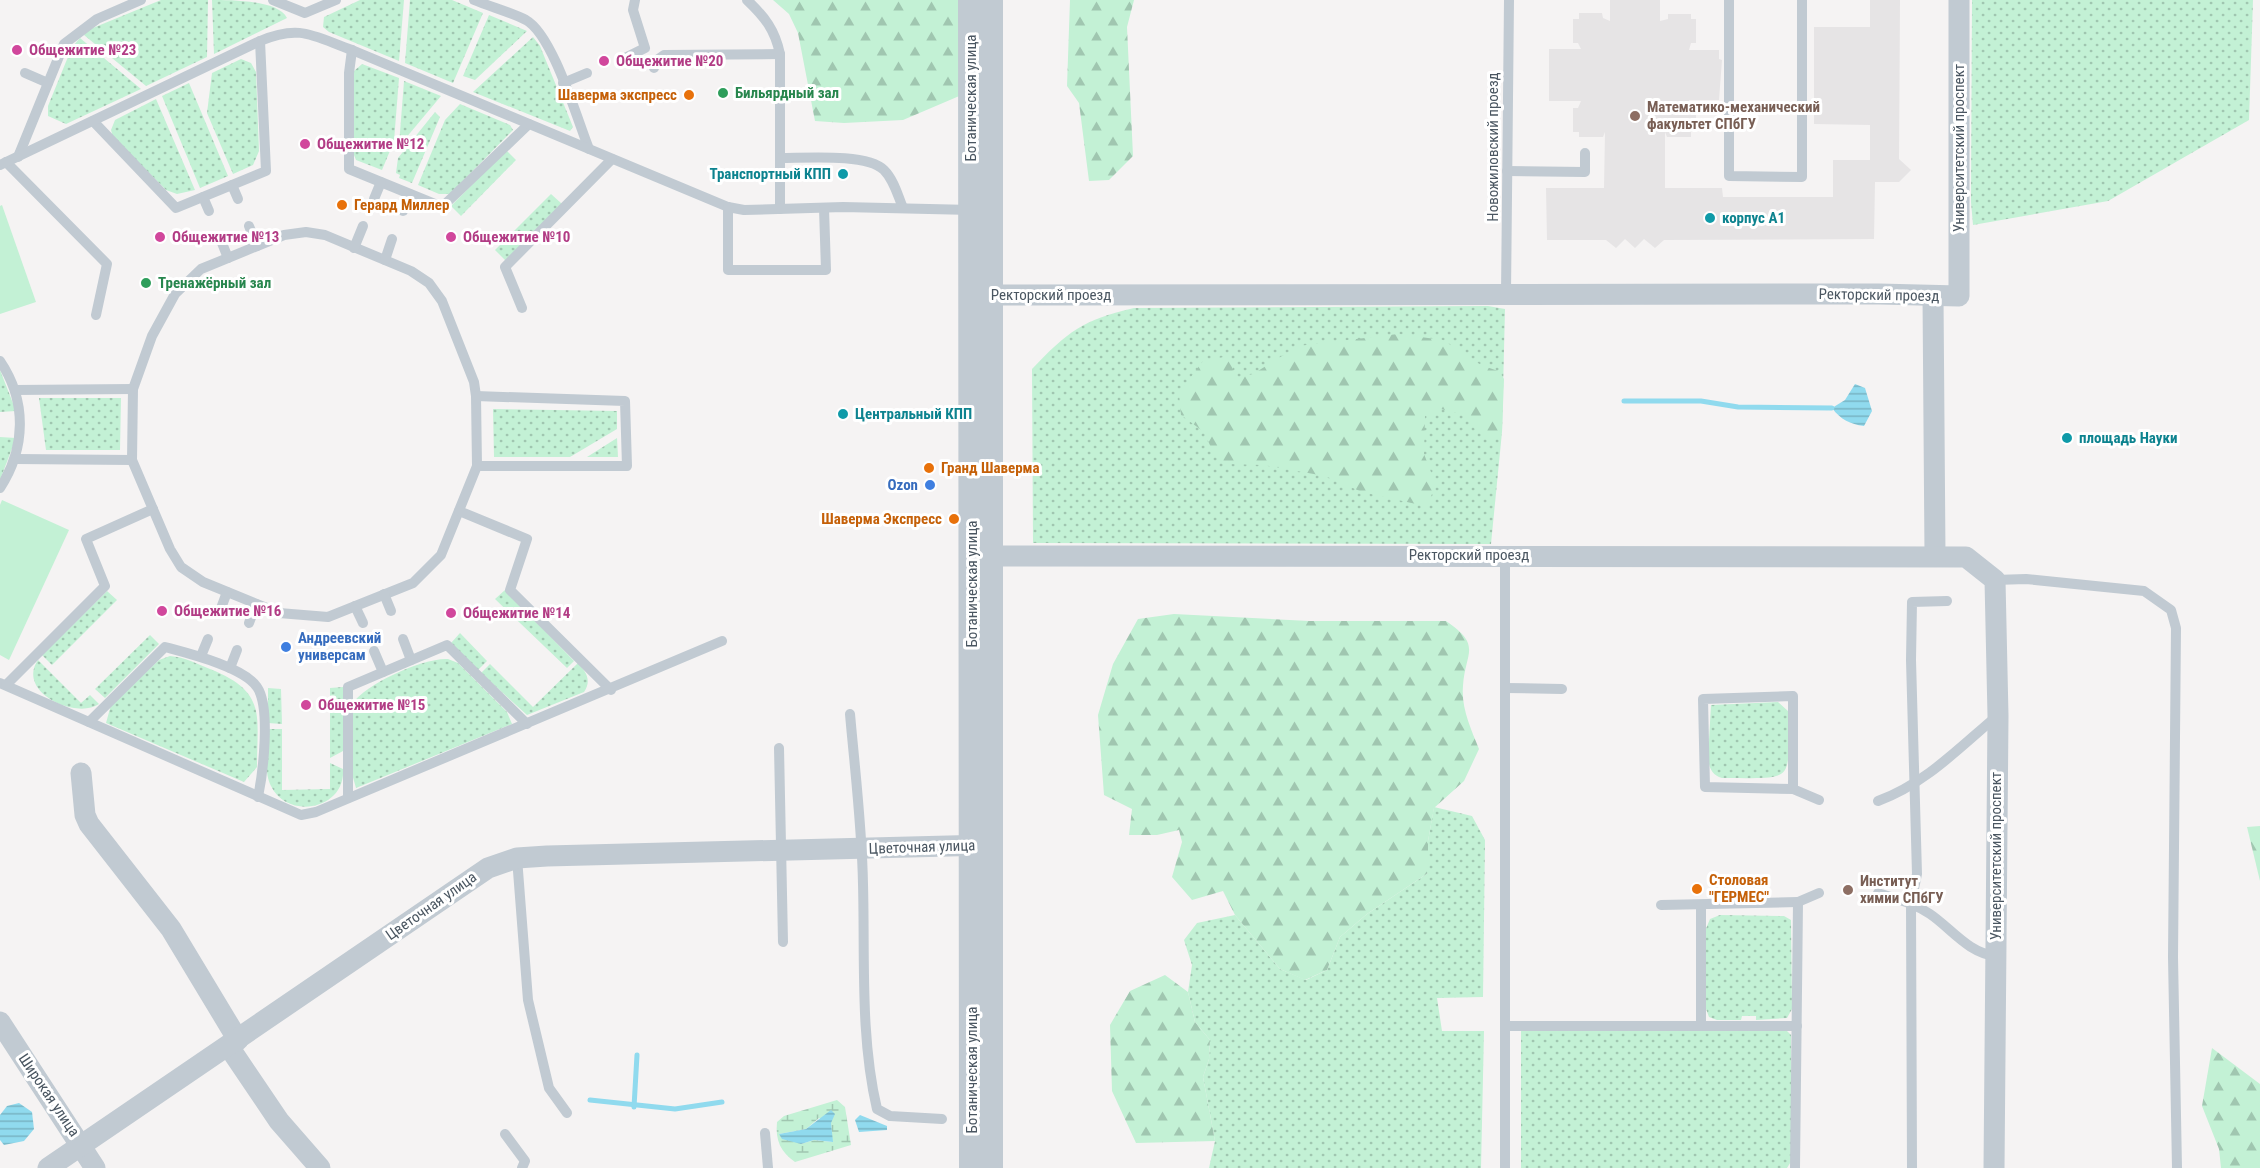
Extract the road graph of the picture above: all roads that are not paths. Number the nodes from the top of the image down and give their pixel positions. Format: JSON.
{"nodes":[{"id":1,"x":141,"y":0,"type":"edge"},
{"id":2,"x":273,"y":0,"type":"edge"},
{"id":3,"x":336,"y":0,"type":"edge"},
{"id":4,"x":474,"y":0,"type":"edge"},
{"id":5,"x":635,"y":0,"type":"edge"},
{"id":6,"x":747,"y":0,"type":"edge"},
{"id":7,"x":971,"y":0,"type":"edge"},
{"id":8,"x":990,"y":0,"type":"edge"},
{"id":9,"x":1509,"y":0,"type":"edge"},
{"id":10,"x":1729,"y":0,"type":"edge"},
{"id":11,"x":1802,"y":0,"type":"edge"},
{"id":12,"x":1959,"y":0,"type":"edge"},
{"id":13,"x":488,"y":2,"type":"edge"},
{"id":14,"x":124,"y":3,"type":"edge"},
{"id":15,"x":305,"y":13,"type":"junction"},
{"id":16,"x":301,"y":32,"type":"junction"},
{"id":17,"x":260,"y":41,"type":"junction"},
{"id":18,"x":352,"y":50,"type":"junction"},
{"id":19,"x":780,"y":54,"type":"junction"},
{"id":20,"x":625,"y":58,"type":"dead end"},
{"id":21,"x":654,"y":69,"type":"dead end"},
{"id":22,"x":25,"y":73,"type":"dead end"},
{"id":23,"x":587,"y":73,"type":"dead end"},
{"id":24,"x":48,"y":83,"type":"junction"},
{"id":25,"x":563,"y":83,"type":"junction"},
{"id":26,"x":93,"y":121,"type":"junction"},
{"id":27,"x":529,"y":124,"type":"junction"},
{"id":28,"x":589,"y":148,"type":"junction"},
{"id":29,"x":1585,"y":153,"type":"dead end"},
{"id":30,"x":18,"y":157,"type":"junction"},
{"id":31,"x":781,"y":158,"type":"junction"},
{"id":32,"x":612,"y":159,"type":"junction"},
{"id":33,"x":3,"y":164,"type":"edge"},
{"id":34,"x":1508,"y":171,"type":"junction"},
{"id":35,"x":381,"y":182,"type":"junction"},
{"id":36,"x":232,"y":185,"type":"junction"},
{"id":37,"x":410,"y":194,"type":"junction"},
{"id":38,"x":203,"y":197,"type":"junction"},
{"id":39,"x":238,"y":199,"type":"dead end"},
{"id":40,"x":374,"y":199,"type":"dead end"},
{"id":41,"x":728,"y":207,"type":"junction"},
{"id":42,"x":824,"y":208,"type":"junction"},
{"id":43,"x":903,"y":208,"type":"junction"},
{"id":44,"x":780,"y":209,"type":"junction"},
{"id":45,"x":981,"y":210,"type":"junction"},
{"id":46,"x":209,"y":211,"type":"dead end"},
{"id":47,"x":403,"y":211,"type":"dead end"},
{"id":48,"x":249,"y":226,"type":"dead end"},
{"id":49,"x":363,"y":226,"type":"dead end"},
{"id":50,"x":220,"y":238,"type":"dead end"},
{"id":51,"x":392,"y":239,"type":"dead end"},
{"id":52,"x":257,"y":246,"type":"junction"},
{"id":53,"x":354,"y":248,"type":"junction"},
{"id":54,"x":228,"y":258,"type":"junction"},
{"id":55,"x":385,"y":260,"type":"junction"},
{"id":56,"x":1506,"y":294,"type":"junction"},
{"id":57,"x":981,"y":295,"type":"junction"},
{"id":58,"x":1933,"y":296,"type":"junction"},
{"id":59,"x":1959,"y":296,"type":"joint"},
{"id":60,"x":522,"y":308,"type":"dead end"},
{"id":61,"x":96,"y":315,"type":"dead end"},
{"id":62,"x":0,"y":361,"type":"edge"},
{"id":63,"x":133,"y":389,"type":"junction"},
{"id":64,"x":15,"y":390,"type":"junction"},
{"id":65,"x":476,"y":396,"type":"junction"},
{"id":66,"x":15,"y":459,"type":"junction"},
{"id":67,"x":132,"y":460,"type":"junction"},
{"id":68,"x":477,"y":466,"type":"junction"},
{"id":69,"x":0,"y":488,"type":"edge"},
{"id":70,"x":153,"y":509,"type":"junction"},
{"id":71,"x":459,"y":511,"type":"junction"},
{"id":72,"x":1505,"y":555,"type":"junction"},
{"id":73,"x":1935,"y":555,"type":"junction"},
{"id":74,"x":981,"y":556,"type":"junction"},
{"id":75,"x":1995,"y":580,"type":"junction"},
{"id":76,"x":227,"y":592,"type":"junction"},
{"id":77,"x":384,"y":594,"type":"junction"},
{"id":78,"x":1947,"y":601,"type":"dead end"},
{"id":79,"x":256,"y":604,"type":"junction"},
{"id":80,"x":355,"y":606,"type":"junction"},
{"id":81,"x":220,"y":611,"type":"dead end"},
{"id":82,"x":391,"y":611,"type":"dead end"},
{"id":83,"x":249,"y":623,"type":"dead end"},
{"id":84,"x":363,"y":624,"type":"dead end"},
{"id":85,"x":208,"y":639,"type":"dead end"},
{"id":86,"x":403,"y":639,"type":"dead end"},
{"id":87,"x":722,"y":640,"type":"dead end"},
{"id":88,"x":237,"y":650,"type":"dead end"},
{"id":89,"x":374,"y":651,"type":"dead end"},
{"id":90,"x":201,"y":656,"type":"junction"},
{"id":91,"x":411,"y":660,"type":"junction"},
{"id":92,"x":230,"y":668,"type":"junction"},
{"id":93,"x":383,"y":672,"type":"junction"},
{"id":94,"x":3,"y":684,"type":"edge"},
{"id":95,"x":1505,"y":688,"type":"junction"},
{"id":96,"x":1562,"y":689,"type":"dead end"},
{"id":97,"x":611,"y":690,"type":"junction"},
{"id":98,"x":850,"y":714,"type":"dead end"},
{"id":99,"x":1998,"y":716,"type":"junction"},
{"id":100,"x":89,"y":722,"type":"junction"},
{"id":101,"x":527,"y":724,"type":"junction"},
{"id":102,"x":779,"y":748,"type":"dead end"},
{"id":103,"x":81,"y":773,"type":"dead end"},
{"id":104,"x":1915,"y":783,"type":"junction"},
{"id":105,"x":1793,"y":789,"type":"junction"},
{"id":106,"x":258,"y":797,"type":"junction"},
{"id":107,"x":348,"y":798,"type":"junction"},
{"id":108,"x":1819,"y":800,"type":"dead end"},
{"id":109,"x":1878,"y":801,"type":"dead end"},
{"id":110,"x":981,"y":845,"type":"junction"},
{"id":111,"x":861,"y":849,"type":"junction"},
{"id":112,"x":781,"y":851,"type":"junction"},
{"id":113,"x":517,"y":858,"type":"junction"},
{"id":114,"x":1819,"y":893,"type":"dead end"},
{"id":115,"x":1878,"y":893,"type":"dead end"},
{"id":116,"x":1798,"y":902,"type":"junction"},
{"id":117,"x":1911,"y":903,"type":"junction"},
{"id":118,"x":1661,"y":905,"type":"dead end"},
{"id":119,"x":1701,"y":905,"type":"junction"},
{"id":120,"x":783,"y":942,"type":"dead end"},
{"id":121,"x":1996,"y":957,"type":"junction"},
{"id":122,"x":0,"y":1022,"type":"edge"},
{"id":123,"x":1701,"y":1024,"type":"junction"},
{"id":124,"x":1505,"y":1026,"type":"junction"},
{"id":125,"x":1797,"y":1026,"type":"junction"},
{"id":126,"x":234,"y":1043,"type":"junction"},
{"id":127,"x":567,"y":1113,"type":"dead end"},
{"id":128,"x":942,"y":1119,"type":"dead end"},
{"id":129,"x":765,"y":1133,"type":"dead end"},
{"id":130,"x":505,"y":1134,"type":"dead end"},
{"id":131,"x":82,"y":1145,"type":"junction"},
{"id":132,"x":48,"y":1168,"type":"edge"},
{"id":133,"x":95,"y":1168,"type":"edge"},
{"id":134,"x":320,"y":1168,"type":"edge"},
{"id":135,"x":522,"y":1168,"type":"edge"},
{"id":136,"x":768,"y":1168,"type":"edge"},
{"id":137,"x":972,"y":1168,"type":"edge"},
{"id":138,"x":990,"y":1168,"type":"edge"},
{"id":139,"x":1505,"y":1168,"type":"edge"},
{"id":140,"x":1795,"y":1168,"type":"edge"},
{"id":141,"x":1912,"y":1168,"type":"edge"},
{"id":142,"x":1994,"y":1168,"type":"edge"},
{"id":143,"x":2177,"y":1168,"type":"edge"}],
"edges":[{"from":1,"to":14,"type":"lane"},
{"from":2,"to":15,"type":"lane"},
{"from":3,"to":15,"type":"lane"},
{"from":4,"to":13,"type":"lane"},
{"from":5,"to":20,"type":"lane"},
{"from":6,"to":19,"type":"lane"},
{"from":7,"to":45,"type":"street","name":"Ботаническая улица"},
{"from":8,"to":45,"type":"street","name":"Ботаническая улица"},
{"from":9,"to":34,"type":"lane","name":"Новожиловский проезд"},
{"from":10,"to":11,"type":"lane"},
{"from":12,"to":59,"type":"street","name":"Университетский проспект"},
{"from":13,"to":25,"type":"lane"},
{"from":14,"to":24,"type":"lane"},
{"from":15,"to":16,"type":"lane"},
{"from":16,"to":17,"type":"lane"},
{"from":16,"to":18,"type":"lane"},
{"from":17,"to":26,"type":"lane"},
{"from":17,"to":36,"type":"lane"},
{"from":18,"to":27,"type":"lane"},
{"from":18,"to":35,"type":"lane"},
{"from":19,"to":21,"type":"lane"},
{"from":19,"to":31,"type":"lane"},
{"from":22,"to":24,"type":"lane"},
{"from":23,"to":25,"type":"lane"},
{"from":24,"to":30,"type":"lane"},
{"from":25,"to":28,"type":"lane"},
{"from":26,"to":30,"type":"lane"},
{"from":26,"to":38,"type":"lane"},
{"from":27,"to":28,"type":"lane"},
{"from":27,"to":37,"type":"lane"},
{"from":28,"to":32,"type":"lane"},
{"from":29,"to":34,"type":"lane"},
{"from":30,"to":33,"type":"lane"},
{"from":31,"to":43,"type":"lane"},
{"from":31,"to":44,"type":"lane"},
{"from":32,"to":41,"type":"lane"},
{"from":32,"to":60,"type":"lane"},
{"from":33,"to":61,"type":"lane"},
{"from":34,"to":56,"type":"lane","name":"Новожиловский проезд"},
{"from":35,"to":37,"type":"lane"},
{"from":35,"to":40,"type":"lane"},
{"from":36,"to":38,"type":"lane"},
{"from":36,"to":39,"type":"lane"},
{"from":37,"to":47,"type":"lane"},
{"from":38,"to":46,"type":"lane"},
{"from":41,"to":42,"type":"lane"},
{"from":41,"to":44,"type":"lane"},
{"from":42,"to":43,"type":"lane"},
{"from":42,"to":44,"type":"lane"},
{"from":43,"to":45,"type":"lane"},
{"from":45,"to":57,"type":"street","name":"Ботаническая улица"},
{"from":48,"to":52,"type":"lane"},
{"from":49,"to":53,"type":"lane"},
{"from":50,"to":54,"type":"lane"},
{"from":51,"to":55,"type":"lane"},
{"from":52,"to":53,"type":"lane"},
{"from":52,"to":54,"type":"lane"},
{"from":53,"to":55,"type":"lane"},
{"from":54,"to":63,"type":"lane"},
{"from":55,"to":65,"type":"lane"},
{"from":56,"to":57,"type":"street","name":"Ректорский проезд"},
{"from":56,"to":58,"type":"street","name":"Ректорский проезд"},
{"from":57,"to":74,"type":"street","name":"Ботаническая улица"},
{"from":58,"to":59,"type":"street","name":"Ректорский проезд"},
{"from":58,"to":73,"type":"street"},
{"from":62,"to":64,"type":"lane"},
{"from":63,"to":64,"type":"lane"},
{"from":63,"to":67,"type":"lane"},
{"from":64,"to":66,"type":"lane"},
{"from":65,"to":68,"type":"lane"},
{"from":65,"to":68,"type":"lane"},
{"from":66,"to":67,"type":"lane"},
{"from":66,"to":69,"type":"lane"},
{"from":67,"to":70,"type":"lane"},
{"from":68,"to":71,"type":"lane"},
{"from":70,"to":76,"type":"lane"},
{"from":70,"to":94,"type":"lane"},
{"from":71,"to":77,"type":"lane"},
{"from":71,"to":97,"type":"lane"},
{"from":72,"to":73,"type":"street","name":"Ректорский проезд"},
{"from":72,"to":74,"type":"street","name":"Ректорский проезд"},
{"from":72,"to":95,"type":"lane"},
{"from":73,"to":75,"type":"street","name":"Ректорский проезд"},
{"from":74,"to":110,"type":"street","name":"Ботаническая улица"},
{"from":75,"to":99,"type":"street","name":"Университетский проспект"},
{"from":75,"to":143,"type":"lane"},
{"from":76,"to":79,"type":"lane"},
{"from":76,"to":81,"type":"lane"},
{"from":77,"to":80,"type":"lane"},
{"from":77,"to":82,"type":"lane"},
{"from":78,"to":104,"type":"lane"},
{"from":79,"to":80,"type":"lane"},
{"from":79,"to":83,"type":"lane"},
{"from":80,"to":84,"type":"lane"},
{"from":85,"to":90,"type":"lane"},
{"from":86,"to":91,"type":"lane"},
{"from":87,"to":97,"type":"lane"},
{"from":88,"to":92,"type":"lane"},
{"from":89,"to":93,"type":"lane"},
{"from":90,"to":92,"type":"lane"},
{"from":90,"to":100,"type":"lane"},
{"from":91,"to":93,"type":"lane"},
{"from":91,"to":101,"type":"lane"},
{"from":92,"to":106,"type":"lane"},
{"from":93,"to":107,"type":"lane"},
{"from":94,"to":100,"type":"lane"},
{"from":95,"to":96,"type":"lane"},
{"from":95,"to":124,"type":"lane"},
{"from":97,"to":101,"type":"lane"},
{"from":98,"to":111,"type":"lane"},
{"from":99,"to":104,"type":"lane"},
{"from":99,"to":121,"type":"street","name":"Университетский проспект"},
{"from":100,"to":106,"type":"lane"},
{"from":101,"to":107,"type":"lane"},
{"from":102,"to":112,"type":"lane"},
{"from":103,"to":126,"type":"street"},
{"from":104,"to":109,"type":"lane"},
{"from":104,"to":117,"type":"lane"},
{"from":105,"to":105,"type":"lane"},
{"from":105,"to":108,"type":"lane"},
{"from":106,"to":107,"type":"lane"},
{"from":110,"to":111,"type":"street","name":"Цветочная улица"},
{"from":110,"to":137,"type":"street","name":"Ботаническая улица"},
{"from":110,"to":138,"type":"street","name":"Ботаническая улица"},
{"from":111,"to":112,"type":"street","name":"Цветочная улица"},
{"from":111,"to":128,"type":"lane"},
{"from":112,"to":113,"type":"street","name":"Цветочная улица"},
{"from":112,"to":120,"type":"lane"},
{"from":113,"to":126,"type":"street","name":"Цветочная улица"},
{"from":113,"to":127,"type":"lane"},
{"from":114,"to":116,"type":"lane"},
{"from":115,"to":117,"type":"lane"},
{"from":116,"to":119,"type":"lane"},
{"from":116,"to":125,"type":"lane"},
{"from":117,"to":121,"type":"lane"},
{"from":117,"to":141,"type":"lane"},
{"from":118,"to":119,"type":"lane"},
{"from":119,"to":123,"type":"lane"},
{"from":121,"to":142,"type":"street","name":"Университетский проспект"},
{"from":122,"to":131,"type":"street","name":"Широкая улица"},
{"from":123,"to":124,"type":"lane"},
{"from":123,"to":125,"type":"lane"},
{"from":124,"to":139,"type":"lane"},
{"from":125,"to":140,"type":"lane"},
{"from":126,"to":131,"type":"street","name":"Цветочная улица"},
{"from":126,"to":134,"type":"street"},
{"from":129,"to":136,"type":"lane"},
{"from":130,"to":135,"type":"lane"},
{"from":131,"to":132,"type":"street","name":"Цветочная улица"},
{"from":131,"to":133,"type":"street","name":"Широкая улица"}]}
